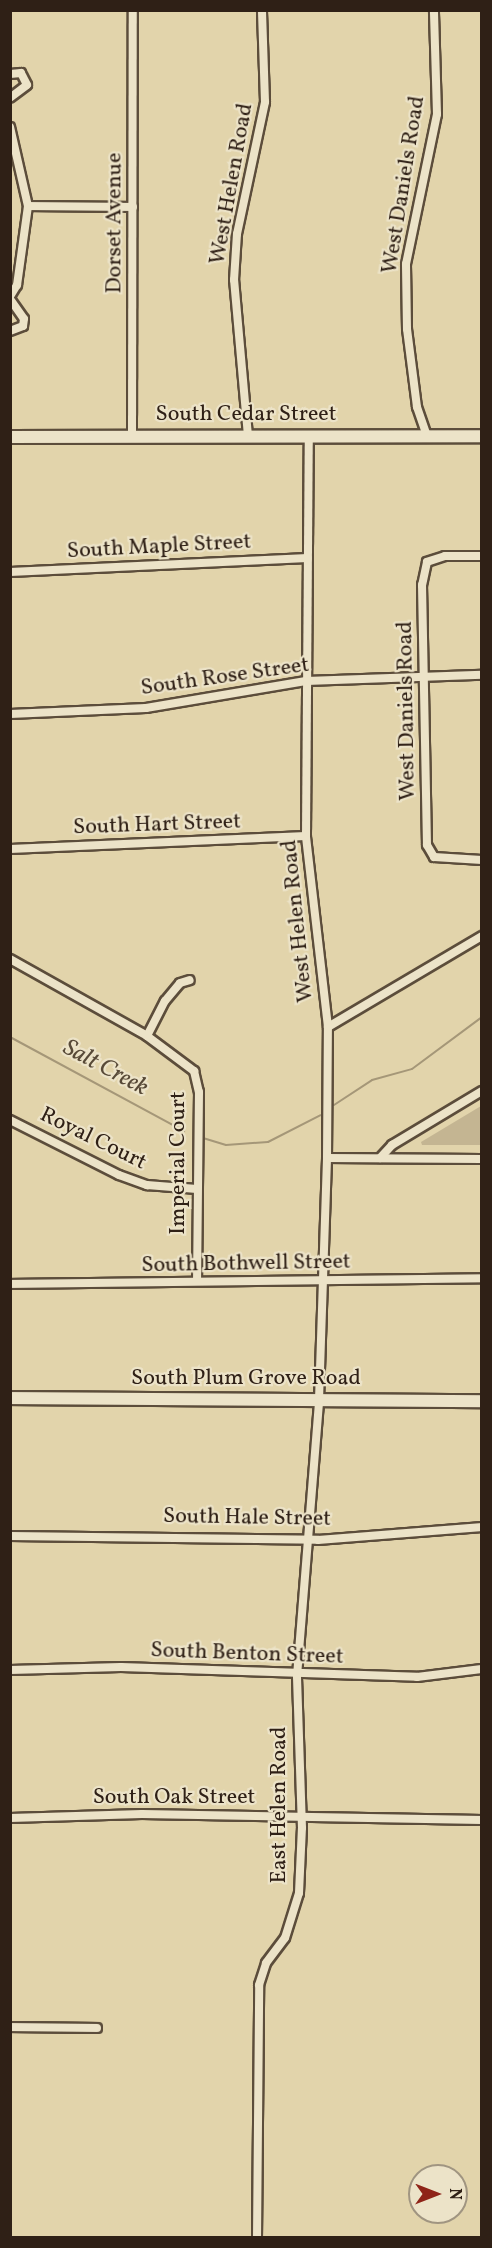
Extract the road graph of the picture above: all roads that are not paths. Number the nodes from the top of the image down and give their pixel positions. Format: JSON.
{"nodes":[{"id":1,"x":133,"y":10,"type":"edge"},
{"id":2,"x":262,"y":10,"type":"edge"},
{"id":3,"x":434,"y":10,"type":"edge"},
{"id":4,"x":10,"y":74,"type":"edge"},
{"id":5,"x":10,"y":98,"type":"edge"},
{"id":6,"x":10,"y":127,"type":"edge"},
{"id":7,"x":28,"y":206,"type":"junction"},
{"id":8,"x":133,"y":207,"type":"junction"},
{"id":9,"x":10,"y":298,"type":"edge"},
{"id":10,"x":10,"y":331,"type":"edge"},
{"id":11,"x":132,"y":436,"type":"junction"},
{"id":12,"x":248,"y":436,"type":"junction"},
{"id":13,"x":309,"y":436,"type":"junction"},
{"id":14,"x":427,"y":436,"type":"junction"},
{"id":15,"x":482,"y":436,"type":"edge"},
{"id":16,"x":10,"y":437,"type":"edge"},
{"id":17,"x":482,"y":556,"type":"edge"},
{"id":18,"x":308,"y":558,"type":"junction"},
{"id":19,"x":10,"y":572,"type":"edge"},
{"id":20,"x":424,"y":675,"type":"junction"},
{"id":21,"x":482,"y":675,"type":"edge"},
{"id":22,"x":306,"y":681,"type":"junction"},
{"id":23,"x":10,"y":714,"type":"edge"},
{"id":24,"x":306,"y":836,"type":"junction"},
{"id":25,"x":10,"y":849,"type":"edge"},
{"id":26,"x":482,"y":860,"type":"edge"},
{"id":27,"x":482,"y":936,"type":"edge"},
{"id":28,"x":10,"y":959,"type":"edge"},
{"id":29,"x":190,"y":980,"type":"dead end"},
{"id":30,"x":328,"y":1027,"type":"junction"},
{"id":31,"x":147,"y":1036,"type":"junction"},
{"id":32,"x":482,"y":1091,"type":"edge"},
{"id":33,"x":10,"y":1120,"type":"edge"},
{"id":34,"x":327,"y":1158,"type":"junction"},
{"id":35,"x":380,"y":1158,"type":"junction"},
{"id":36,"x":482,"y":1159,"type":"edge"},
{"id":37,"x":197,"y":1189,"type":"junction"},
{"id":38,"x":482,"y":1278,"type":"edge"},
{"id":39,"x":321,"y":1279,"type":"junction"},
{"id":40,"x":197,"y":1280,"type":"junction"},
{"id":41,"x":10,"y":1284,"type":"edge"},
{"id":42,"x":10,"y":1398,"type":"edge"},
{"id":43,"x":319,"y":1400,"type":"junction"},
{"id":44,"x":482,"y":1401,"type":"edge"},
{"id":45,"x":482,"y":1527,"type":"edge"},
{"id":46,"x":10,"y":1536,"type":"edge"},
{"id":47,"x":305,"y":1540,"type":"junction"},
{"id":48,"x":482,"y":1669,"type":"edge"},
{"id":49,"x":10,"y":1670,"type":"edge"},
{"id":50,"x":297,"y":1676,"type":"junction"},
{"id":51,"x":302,"y":1817,"type":"junction"},
{"id":52,"x":10,"y":1818,"type":"edge"},
{"id":53,"x":482,"y":1820,"type":"edge"},
{"id":54,"x":10,"y":2027,"type":"edge"},
{"id":55,"x":97,"y":2028,"type":"dead end"},
{"id":56,"x":257,"y":2238,"type":"edge"}],
"edges":[{"from":1,"to":8,"type":"street","name":"Dorset Avenue"},
{"from":2,"to":12,"type":"street","name":"West Helen Road"},
{"from":3,"to":14,"type":"street","name":"West Daniels Road"},
{"from":4,"to":5,"type":"street"},
{"from":6,"to":7,"type":"street"},
{"from":7,"to":8,"type":"street"},
{"from":7,"to":9,"type":"street"},
{"from":8,"to":11,"type":"street","name":"Dorset Avenue"},
{"from":9,"to":10,"type":"street"},
{"from":11,"to":12,"type":"street","name":"South Cedar Street"},
{"from":11,"to":16,"type":"street","name":"South Cedar Street"},
{"from":12,"to":13,"type":"street","name":"South Cedar Street"},
{"from":13,"to":14,"type":"street","name":"South Cedar Street"},
{"from":13,"to":18,"type":"street","name":"West Helen Road"},
{"from":14,"to":15,"type":"street","name":"South Cedar Street"},
{"from":17,"to":20,"type":"street","name":"West Daniels Road"},
{"from":18,"to":19,"type":"street","name":"South Maple Street"},
{"from":18,"to":22,"type":"street","name":"West Helen Road"},
{"from":20,"to":21,"type":"street","name":"South Rose Street"},
{"from":20,"to":22,"type":"street","name":"South Rose Street"},
{"from":20,"to":26,"type":"street","name":"West Daniels Road"},
{"from":22,"to":23,"type":"street","name":"South Rose Street"},
{"from":22,"to":24,"type":"street","name":"West Helen Road"},
{"from":24,"to":25,"type":"street","name":"South Hart Street"},
{"from":24,"to":30,"type":"street","name":"West Helen Road"},
{"from":27,"to":30,"type":"street"},
{"from":28,"to":31,"type":"street","name":"Imperial Court"},
{"from":29,"to":31,"type":"street"},
{"from":30,"to":34,"type":"street","name":"West Helen Road"},
{"from":31,"to":37,"type":"street","name":"Imperial Court"},
{"from":32,"to":35,"type":"street"},
{"from":33,"to":37,"type":"street","name":"Royal Court"},
{"from":34,"to":35,"type":"street"},
{"from":34,"to":39,"type":"street","name":"West Helen Road"},
{"from":35,"to":36,"type":"street"},
{"from":37,"to":40,"type":"street","name":"Imperial Court"},
{"from":38,"to":39,"type":"street","name":"South Bothwell Street"},
{"from":39,"to":40,"type":"street","name":"South Bothwell Street"},
{"from":39,"to":43,"type":"street","name":"West Helen Road"},
{"from":40,"to":41,"type":"street","name":"South Bothwell Street"},
{"from":42,"to":43,"type":"street","name":"South Plum Grove Road"},
{"from":43,"to":44,"type":"street","name":"South Plum Grove Road"},
{"from":43,"to":47,"type":"street","name":"East Helen Road"},
{"from":45,"to":47,"type":"street","name":"South Hale Street"},
{"from":46,"to":47,"type":"street","name":"South Hale Street"},
{"from":47,"to":50,"type":"street","name":"East Helen Road"},
{"from":48,"to":50,"type":"street","name":"South Benton Street"},
{"from":49,"to":50,"type":"street","name":"South Benton Street"},
{"from":50,"to":51,"type":"street","name":"East Helen Road"},
{"from":51,"to":52,"type":"street","name":"South Oak Street"},
{"from":51,"to":53,"type":"street","name":"South Oak Street"},
{"from":51,"to":56,"type":"street","name":"East Helen Road"},
{"from":54,"to":55,"type":"street"}]}
